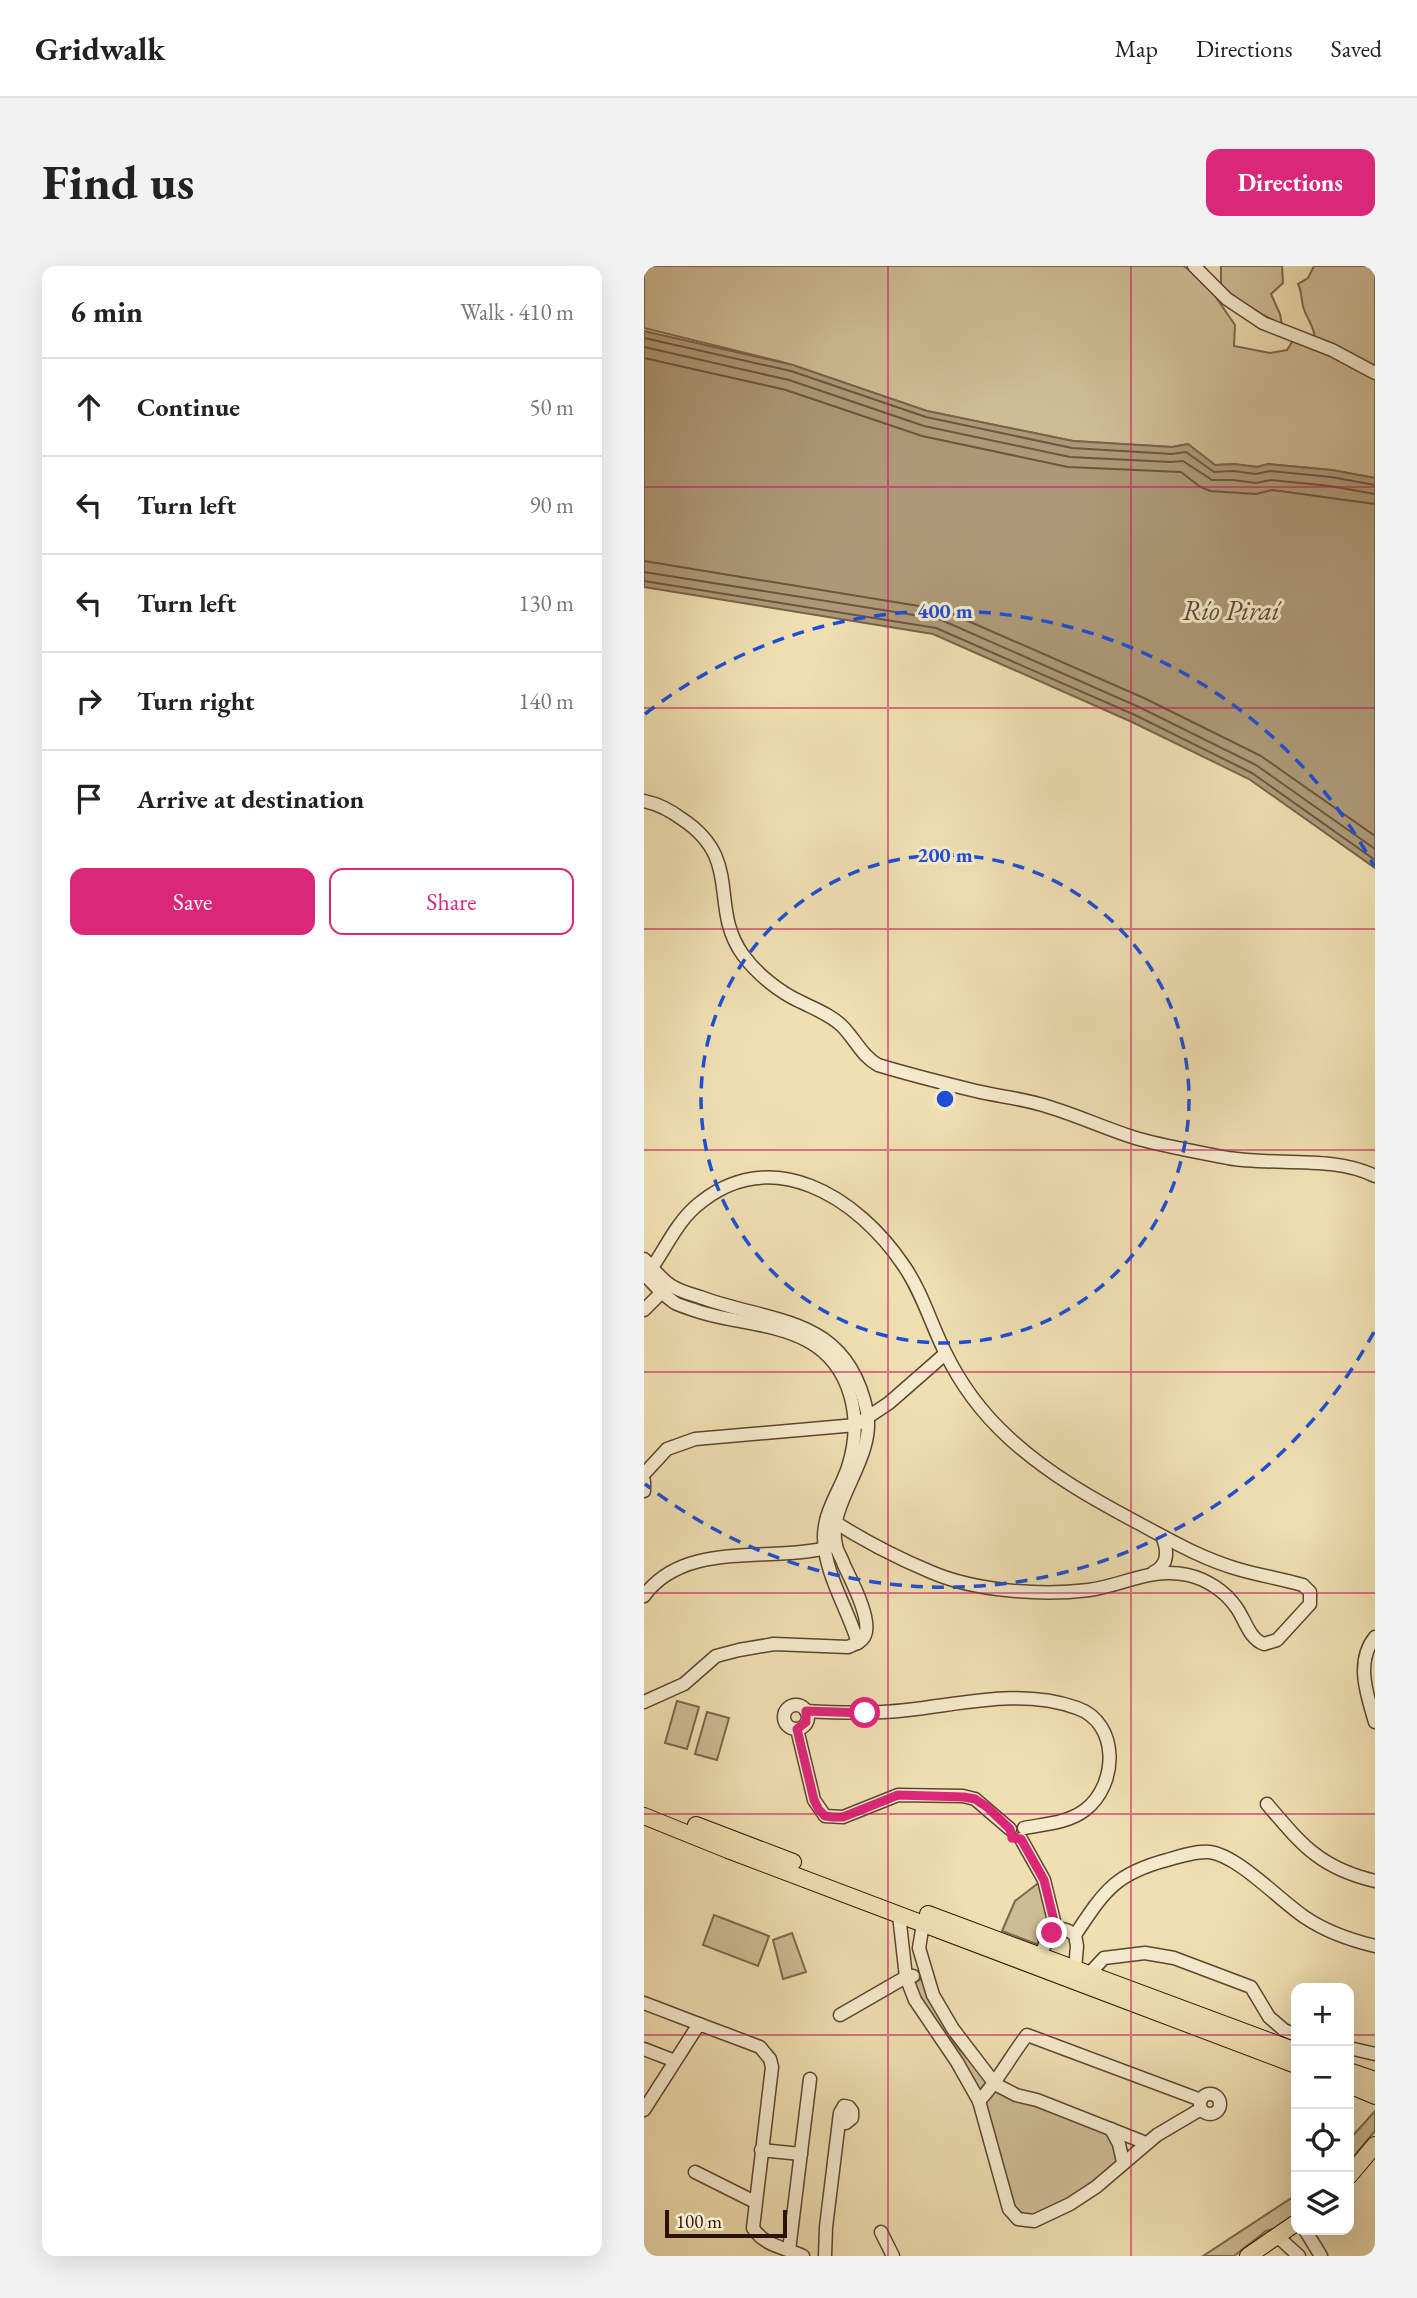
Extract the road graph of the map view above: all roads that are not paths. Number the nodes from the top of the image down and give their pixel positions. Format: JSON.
{"nodes":[{"id":1,"x":1194,"y":266,"type":"edge"},
{"id":2,"x":1375,"y":373,"type":"edge"},
{"id":3,"x":644,"y":800,"type":"edge"},
{"id":4,"x":1375,"y":1176,"type":"edge"},
{"id":5,"x":647,"y":1269,"type":"edge"},
{"id":6,"x":665,"y":1288,"type":"junction"},
{"id":7,"x":644,"y":1310,"type":"edge"},
{"id":8,"x":945,"y":1354,"type":"junction"},
{"id":9,"x":868,"y":1418,"type":"junction"},
{"id":10,"x":856,"y":1425,"type":"junction"},
{"id":11,"x":644,"y":1474,"type":"edge"},
{"id":12,"x":644,"y":1481,"type":"edge"},
{"id":13,"x":644,"y":1491,"type":"edge"},
{"id":14,"x":831,"y":1520,"type":"junction"},
{"id":15,"x":1162,"y":1536,"type":"junction"},
{"id":16,"x":830,"y":1547,"type":"junction"},
{"id":17,"x":1154,"y":1572,"type":"junction"},
{"id":18,"x":644,"y":1596,"type":"edge"},
{"id":19,"x":1375,"y":1637,"type":"edge"},
{"id":20,"x":644,"y":1702,"type":"edge"},
{"id":21,"x":806,"y":1711,"type":"junction"},
{"id":22,"x":1375,"y":1722,"type":"edge"},
{"id":23,"x":797,"y":1729,"type":"junction"},
{"id":24,"x":1267,"y":1804,"type":"dead end"},
{"id":25,"x":644,"y":1805,"type":"edge"},
{"id":26,"x":644,"y":1816,"type":"edge"},
{"id":27,"x":1022,"y":1833,"type":"junction"},
{"id":28,"x":1375,"y":1881,"type":"edge"},
{"id":29,"x":899,"y":1915,"type":"junction"},
{"id":30,"x":925,"y":1919,"type":"junction"},
{"id":31,"x":1056,"y":1929,"type":"junction"},
{"id":32,"x":1075,"y":1935,"type":"junction"},
{"id":33,"x":1375,"y":1946,"type":"edge"},
{"id":34,"x":1040,"y":1955,"type":"junction"},
{"id":35,"x":1082,"y":1972,"type":"junction"},
{"id":36,"x":925,"y":1973,"type":"junction"},
{"id":37,"x":906,"y":1977,"type":"junction"},
{"id":38,"x":644,"y":2003,"type":"edge"},
{"id":39,"x":839,"y":2015,"type":"dead end"},
{"id":40,"x":699,"y":2024,"type":"junction"},
{"id":41,"x":1291,"y":2033,"type":"edge"},
{"id":42,"x":644,"y":2049,"type":"edge"},
{"id":43,"x":1291,"y":2049,"type":"edge"},
{"id":44,"x":1354,"y":2049,"type":"edge"},
{"id":45,"x":1375,"y":2054,"type":"edge"},
{"id":46,"x":675,"y":2061,"type":"junction"},
{"id":47,"x":1291,"y":2063,"type":"edge"},
{"id":48,"x":1354,"y":2072,"type":"edge"},
{"id":49,"x":810,"y":2079,"type":"dead end"},
{"id":50,"x":1375,"y":2080,"type":"edge"},
{"id":51,"x":995,"y":2084,"type":"junction"},
{"id":52,"x":1354,"y":2087,"type":"edge"},
{"id":53,"x":1375,"y":2096,"type":"edge"},
{"id":54,"x":979,"y":2101,"type":"junction"},
{"id":55,"x":644,"y":2110,"type":"edge"},
{"id":56,"x":839,"y":2123,"type":"dead end"},
{"id":57,"x":1111,"y":2129,"type":"junction"},
{"id":58,"x":1146,"y":2143,"type":"junction"},
{"id":59,"x":1375,"y":2145,"type":"edge"},
{"id":60,"x":761,"y":2150,"type":"junction"},
{"id":61,"x":801,"y":2154,"type":"junction"},
{"id":62,"x":1123,"y":2162,"type":"junction"},
{"id":63,"x":695,"y":2172,"type":"dead end"},
{"id":64,"x":1352,"y":2172,"type":"edge"},
{"id":65,"x":755,"y":2202,"type":"junction"},
{"id":66,"x":1291,"y":2226,"type":"edge"},
{"id":67,"x":881,"y":2232,"type":"dead end"},
{"id":68,"x":1308,"y":2235,"type":"edge"},
{"id":69,"x":1277,"y":2236,"type":"junction"},
{"id":70,"x":1313,"y":2244,"type":"junction"},
{"id":71,"x":789,"y":2250,"type":"junction"},
{"id":72,"x":1298,"y":2255,"type":"edge"},
{"id":73,"x":803,"y":2256,"type":"edge"},
{"id":74,"x":825,"y":2256,"type":"edge"},
{"id":75,"x":893,"y":2256,"type":"edge"},
{"id":76,"x":1248,"y":2256,"type":"edge"},
{"id":77,"x":1321,"y":2256,"type":"edge"}],
"edges":[{"from":1,"to":2,"type":"street"},
{"from":3,"to":4,"type":"street"},
{"from":5,"to":6,"type":"street"},
{"from":5,"to":8,"type":"street"},
{"from":6,"to":7,"type":"street"},
{"from":6,"to":9,"type":"street"},
{"from":6,"to":10,"type":"street"},
{"from":8,"to":9,"type":"street"},
{"from":8,"to":15,"type":"street"},
{"from":9,"to":10,"type":"street"},
{"from":9,"to":14,"type":"street"},
{"from":10,"to":11,"type":"street"},
{"from":10,"to":14,"type":"street"},
{"from":12,"to":13,"type":"street"},
{"from":14,"to":16,"type":"street"},
{"from":14,"to":17,"type":"street"},
{"from":15,"to":17,"type":"street"},
{"from":15,"to":17,"type":"street"},
{"from":16,"to":18,"type":"street"},
{"from":16,"to":20,"type":"street"},
{"from":19,"to":22,"type":"street"},
{"from":21,"to":23,"type":"street"},
{"from":21,"to":23,"type":"street"},
{"from":21,"to":27,"type":"street"},
{"from":23,"to":27,"type":"street"},
{"from":24,"to":28,"type":"street"},
{"from":25,"to":30,"type":"main road"},
{"from":26,"to":29,"type":"main road"},
{"from":27,"to":31,"type":"street"},
{"from":29,"to":30,"type":"main road"},
{"from":29,"to":37,"type":"street"},
{"from":30,"to":34,"type":"main road"},
{"from":30,"to":36,"type":"street"},
{"from":30,"to":47,"type":"main road"},
{"from":31,"to":32,"type":"street"},
{"from":31,"to":34,"type":"street"},
{"from":32,"to":33,"type":"street"},
{"from":32,"to":35,"type":"street"},
{"from":34,"to":35,"type":"main road"},
{"from":35,"to":41,"type":"street"},
{"from":35,"to":43,"type":"main road"},
{"from":36,"to":37,"type":"street"},
{"from":36,"to":51,"type":"street"},
{"from":37,"to":39,"type":"street"},
{"from":37,"to":54,"type":"street"},
{"from":38,"to":40,"type":"street"},
{"from":40,"to":46,"type":"street"},
{"from":40,"to":60,"type":"street"},
{"from":42,"to":46,"type":"street"},
{"from":44,"to":45,"type":"street"},
{"from":46,"to":55,"type":"street"},
{"from":48,"to":50,"type":"main road"},
{"from":49,"to":61,"type":"street"},
{"from":51,"to":54,"type":"street"},
{"from":51,"to":57,"type":"street"},
{"from":51,"to":58,"type":"street"},
{"from":52,"to":53,"type":"main road"},
{"from":54,"to":62,"type":"street"},
{"from":56,"to":74,"type":"street"},
{"from":57,"to":58,"type":"street"},
{"from":57,"to":62,"type":"street"},
{"from":58,"to":62,"type":"street"},
{"from":59,"to":64,"type":"main road"},
{"from":60,"to":61,"type":"street"},
{"from":60,"to":65,"type":"street"},
{"from":61,"to":71,"type":"street"},
{"from":63,"to":65,"type":"street"},
{"from":65,"to":71,"type":"street"},
{"from":66,"to":69,"type":"main road"},
{"from":67,"to":75,"type":"street"},
{"from":68,"to":70,"type":"street"},
{"from":69,"to":72,"type":"street"},
{"from":69,"to":76,"type":"main road"},
{"from":70,"to":72,"type":"street"},
{"from":70,"to":77,"type":"street"},
{"from":71,"to":73,"type":"street"}]}
